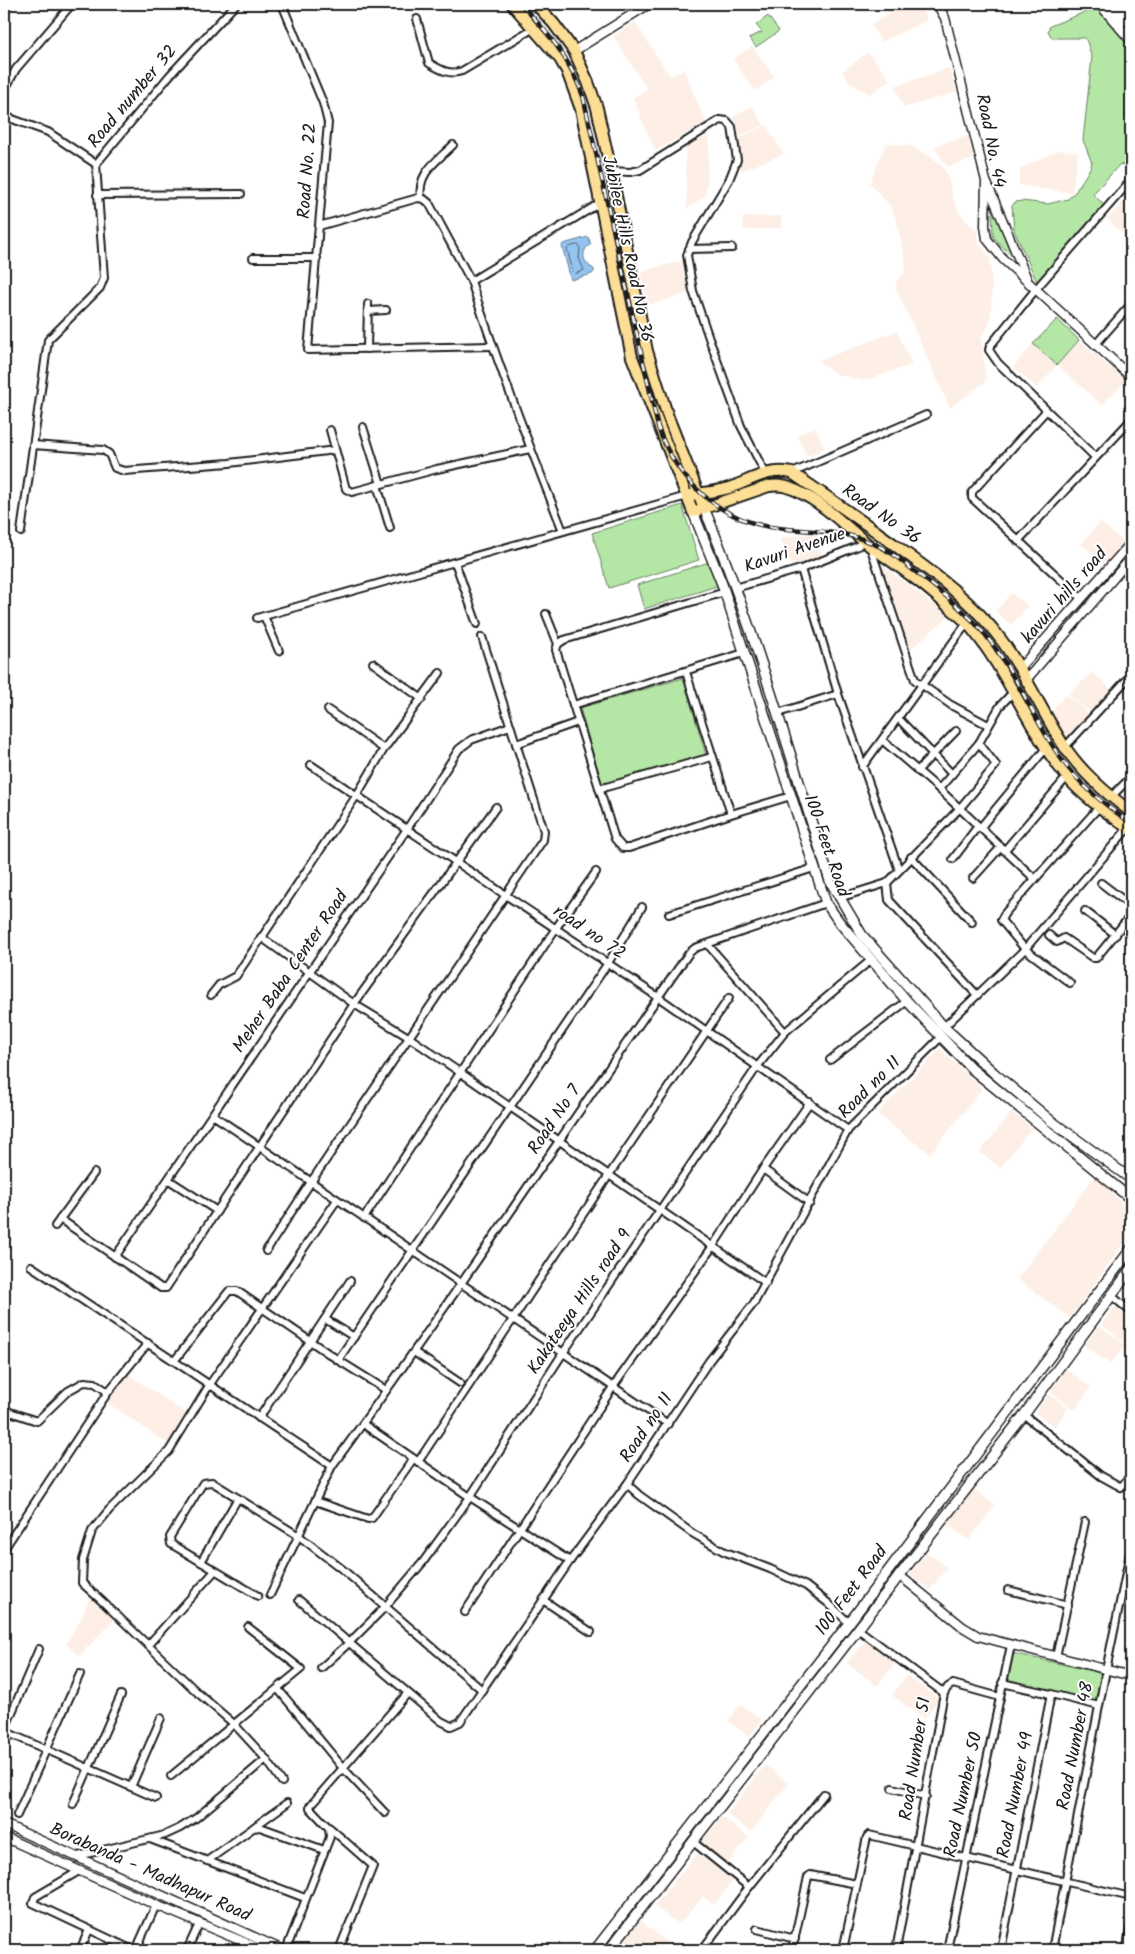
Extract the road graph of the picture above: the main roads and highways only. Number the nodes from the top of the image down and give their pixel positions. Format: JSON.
{"nodes":[{"id":1,"x":512,"y":4,"type":"edge"},
{"id":2,"x":1100,"y":4,"type":"edge"},
{"id":3,"x":1110,"y":4,"type":"edge"},
{"id":4,"x":1121,"y":4,"type":"edge"},
{"id":5,"x":1129,"y":4,"type":"edge"},
{"id":6,"x":537,"y":5,"type":"edge"},
{"id":7,"x":1131,"y":7,"type":"edge"},
{"id":8,"x":524,"y":17,"type":"junction"},
{"id":9,"x":1131,"y":18,"type":"edge"},
{"id":10,"x":1131,"y":31,"type":"edge"},
{"id":11,"x":1131,"y":40,"type":"edge"},
{"id":12,"x":698,"y":494,"type":"junction"},
{"id":13,"x":687,"y":496,"type":"junction"},
{"id":14,"x":704,"y":508,"type":"junction"},
{"id":15,"x":693,"y":512,"type":"junction"},
{"id":16,"x":946,"y":583,"type":"junction"},
{"id":17,"x":935,"y":595,"type":"junction"},
{"id":18,"x":808,"y":812,"type":"junction"},
{"id":19,"x":1131,"y":812,"type":"edge"},
{"id":20,"x":798,"y":816,"type":"junction"},
{"id":21,"x":1130,"y":829,"type":"edge"},
{"id":22,"x":1131,"y":1179,"type":"edge"},
{"id":23,"x":1131,"y":1199,"type":"edge"},
{"id":24,"x":1131,"y":1250,"type":"edge"},
{"id":25,"x":1131,"y":1269,"type":"edge"},
{"id":26,"x":595,"y":1950,"type":"edge"},
{"id":27,"x":609,"y":1950,"type":"edge"}],
"edges":[{"from":1,"to":8,"type":"main road","name":"Jubilee Hills Road No 36"},
{"from":2,"to":11,"type":"main road"},
{"from":3,"to":10,"type":"main road"},
{"from":4,"to":9,"type":"main road"},
{"from":5,"to":7,"type":"main road"},
{"from":6,"to":8,"type":"main road"},
{"from":6,"to":12,"type":"main road","name":"Jubilee Hills Road No 36"},
{"from":8,"to":13,"type":"main road","name":"Jubilee Hills Road No 36"},
{"from":12,"to":13,"type":"main road"},
{"from":12,"to":14,"type":"main road","name":"Jubilee Hills Road No 36"},
{"from":12,"to":16,"type":"main road","name":"Road No 36"},
{"from":13,"to":15,"type":"main road","name":"Jubilee Hills Road No 36"},
{"from":14,"to":15,"type":"main road","name":"Road No 36"},
{"from":14,"to":17,"type":"main road","name":"Road No 36"},
{"from":14,"to":18,"type":"main road","name":"100 Feet Road"},
{"from":15,"to":20,"type":"main road","name":"100 Feet Road"},
{"from":16,"to":17,"type":"main road"},
{"from":16,"to":19,"type":"main road","name":"Road No 36"},
{"from":17,"to":21,"type":"main road","name":"Road No 36"},
{"from":18,"to":20,"type":"main road"},
{"from":18,"to":22,"type":"main road","name":"100 Feet Road"},
{"from":20,"to":23,"type":"main road","name":"100 Feet Road"},
{"from":24,"to":26,"type":"main road","name":"100 Feet Road"},
{"from":25,"to":27,"type":"main road","name":"100 Feet Road"}]}
